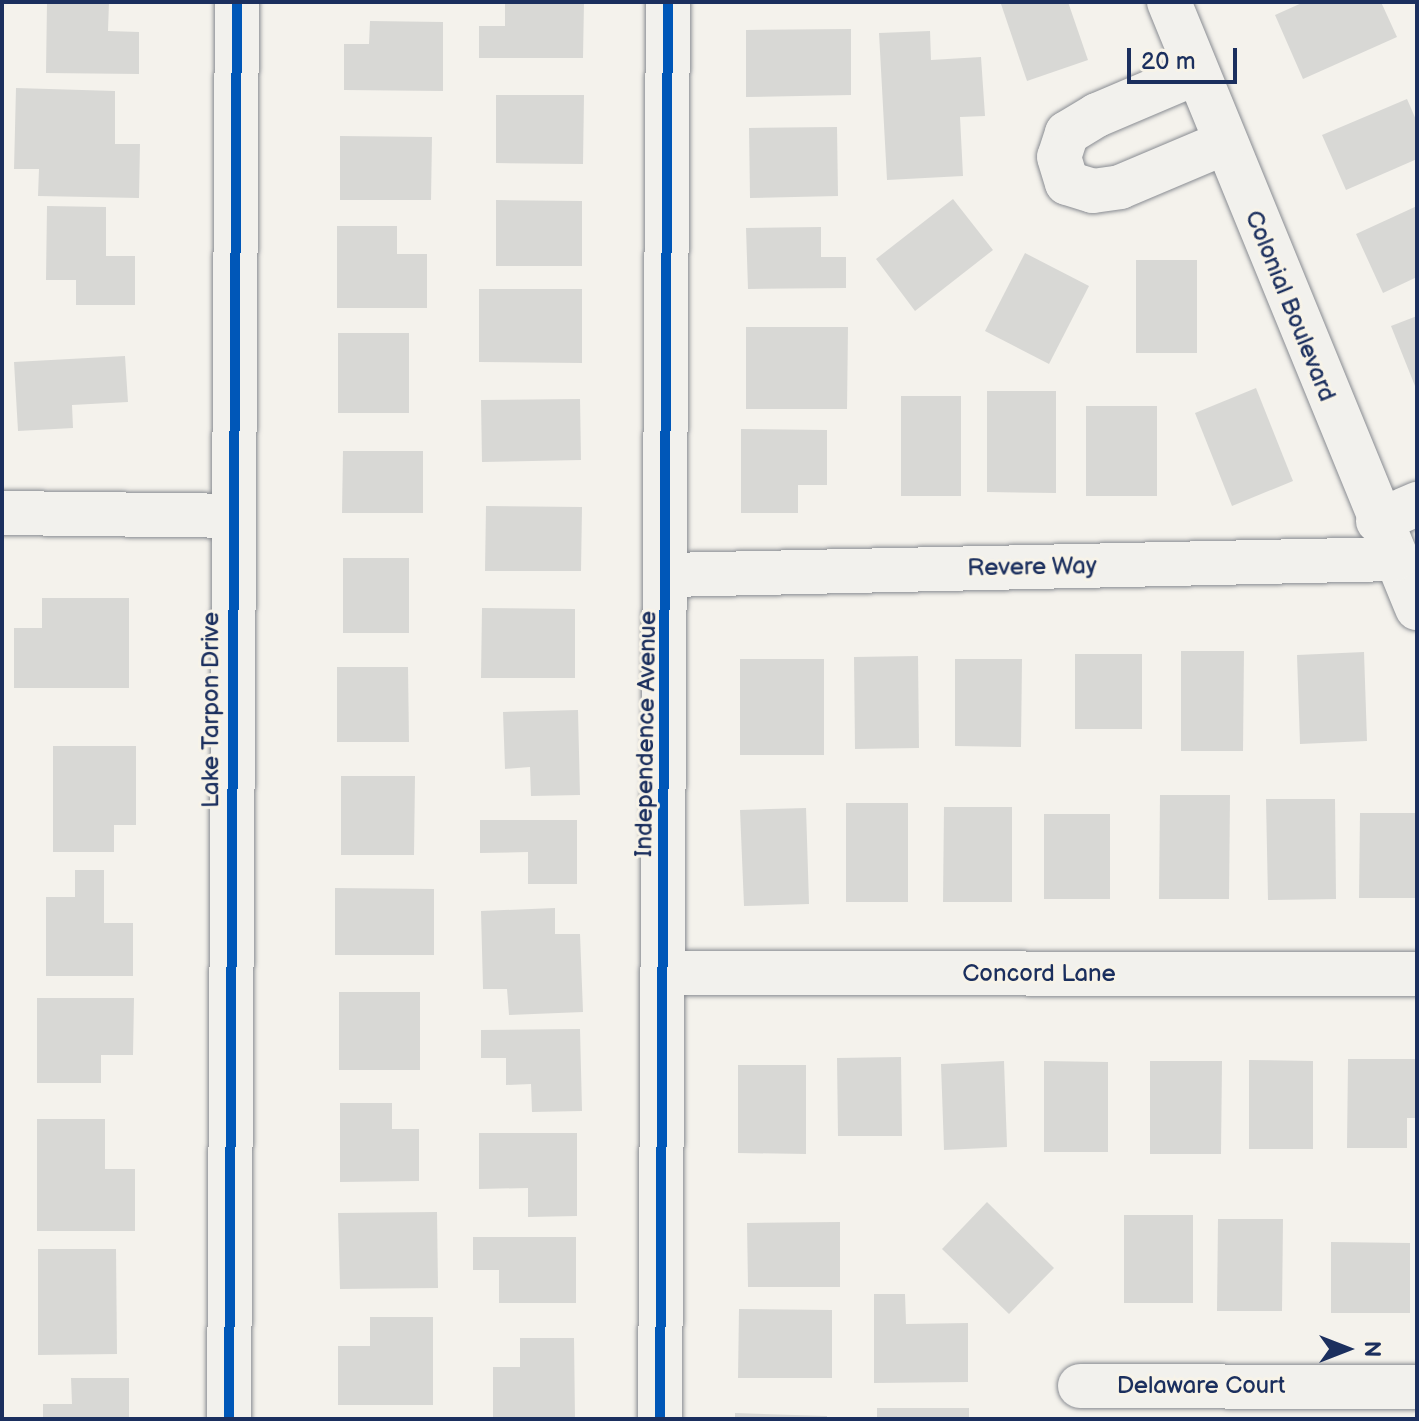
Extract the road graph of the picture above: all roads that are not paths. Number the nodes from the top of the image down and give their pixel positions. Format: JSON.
{"nodes":[{"id":1,"x":237,"y":2,"type":"edge"},
{"id":2,"x":668,"y":2,"type":"edge"},
{"id":3,"x":1169,"y":2,"type":"edge"},
{"id":4,"x":1196,"y":73,"type":"junction"},
{"id":5,"x":1224,"y":143,"type":"junction"},
{"id":6,"x":2,"y":513,"type":"edge"},
{"id":7,"x":232,"y":516,"type":"junction"},
{"id":8,"x":1406,"y":562,"type":"edge"},
{"id":9,"x":668,"y":575,"type":"junction"},
{"id":10,"x":662,"y":973,"type":"junction"},
{"id":11,"x":1417,"y":974,"type":"edge"},
{"id":12,"x":1080,"y":1386,"type":"dead end"},
{"id":13,"x":1417,"y":1387,"type":"edge"},
{"id":14,"x":229,"y":1419,"type":"edge"},
{"id":15,"x":660,"y":1419,"type":"edge"}],
"edges":[{"from":1,"to":7,"type":"street","name":"Lake Tarpon Drive"},
{"from":2,"to":9,"type":"street","name":"Independence Avenue"},
{"from":3,"to":4,"type":"street","name":"Colonial Boulevard"},
{"from":4,"to":5,"type":"street","name":"Colonial Boulevard"},
{"from":4,"to":5,"type":"street"},
{"from":5,"to":8,"type":"street","name":"Colonial Boulevard"},
{"from":6,"to":7,"type":"street"},
{"from":7,"to":14,"type":"street","name":"Lake Tarpon Drive"},
{"from":8,"to":9,"type":"street","name":"Revere Way"},
{"from":9,"to":10,"type":"street","name":"Independence Avenue"},
{"from":10,"to":11,"type":"street","name":"Concord Lane"},
{"from":10,"to":15,"type":"street","name":"Independence Avenue"},
{"from":12,"to":13,"type":"street","name":"Delaware Court"}]}
